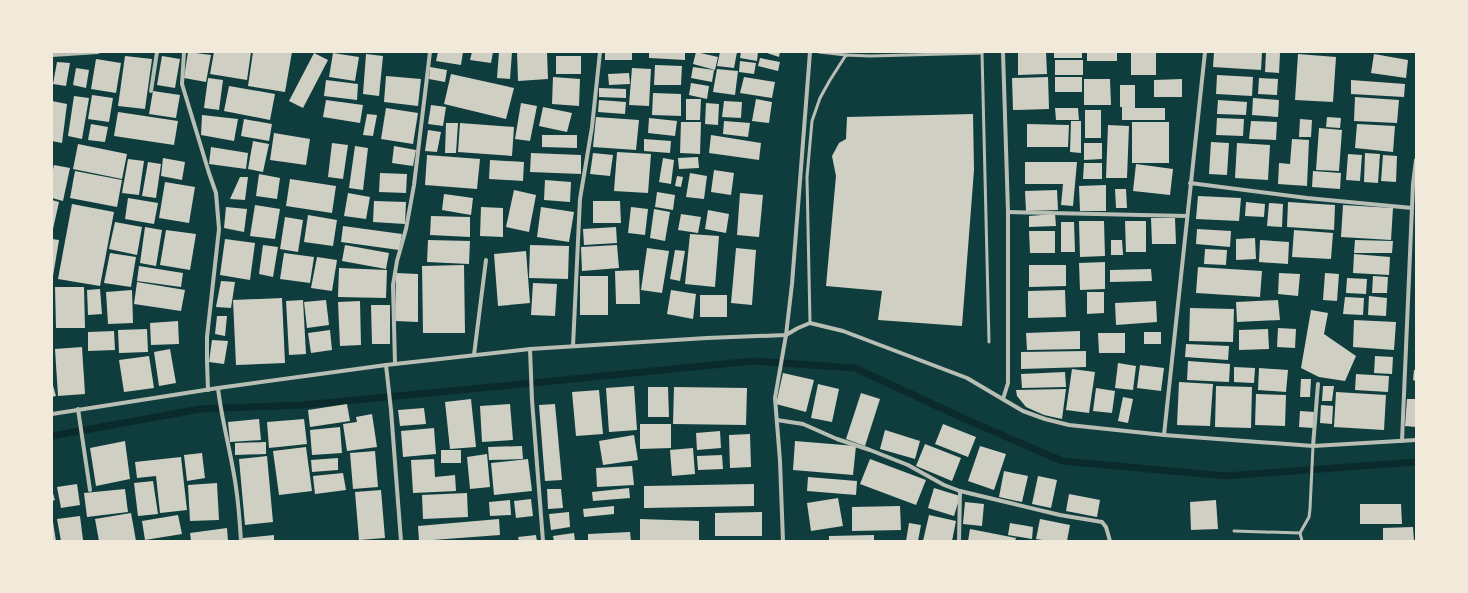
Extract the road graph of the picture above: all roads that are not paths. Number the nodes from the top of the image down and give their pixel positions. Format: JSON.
{"nodes":[{"id":1,"x":98,"y":52,"type":"edge"},
{"id":2,"x":158,"y":52,"type":"edge"},
{"id":3,"x":184,"y":52,"type":"edge"},
{"id":4,"x":430,"y":52,"type":"edge"},
{"id":5,"x":600,"y":52,"type":"edge"},
{"id":6,"x":810,"y":52,"type":"edge"},
{"id":7,"x":819,"y":52,"type":"edge"},
{"id":8,"x":982,"y":52,"type":"edge"},
{"id":9,"x":1003,"y":52,"type":"edge"},
{"id":10,"x":1205,"y":52,"type":"edge"},
{"id":11,"x":52,"y":55,"type":"edge"},
{"id":12,"x":846,"y":55,"type":"junction"},
{"id":13,"x":150,"y":91,"type":"dead end"},
{"id":14,"x":1416,"y":160,"type":"edge"},
{"id":15,"x":1190,"y":183,"type":"junction"},
{"id":16,"x":1412,"y":208,"type":"junction"},
{"id":17,"x":1008,"y":212,"type":"junction"},
{"id":18,"x":1187,"y":216,"type":"junction"},
{"id":19,"x":486,"y":260,"type":"dead end"},
{"id":20,"x":810,"y":323,"type":"junction"},
{"id":21,"x":786,"y":335,"type":"junction"},
{"id":22,"x":989,"y":342,"type":"dead end"},
{"id":23,"x":573,"y":346,"type":"junction"},
{"id":24,"x":530,"y":348,"type":"junction"},
{"id":25,"x":474,"y":355,"type":"junction"},
{"id":26,"x":395,"y":364,"type":"junction"},
{"id":27,"x":386,"y":365,"type":"junction"},
{"id":28,"x":1318,"y":384,"type":"dead end"},
{"id":29,"x":218,"y":388,"type":"junction"},
{"id":30,"x":208,"y":390,"type":"junction"},
{"id":31,"x":1003,"y":399,"type":"junction"},
{"id":32,"x":78,"y":409,"type":"junction"},
{"id":33,"x":52,"y":414,"type":"edge"},
{"id":34,"x":778,"y":420,"type":"junction"},
{"id":35,"x":1164,"y":435,"type":"junction"},
{"id":36,"x":1416,"y":440,"type":"edge"},
{"id":37,"x":1402,"y":441,"type":"junction"},
{"id":38,"x":1312,"y":446,"type":"junction"},
{"id":39,"x":90,"y":490,"type":"dead end"},
{"id":40,"x":960,"y":491,"type":"junction"},
{"id":41,"x":1234,"y":531,"type":"dead end"},
{"id":42,"x":1300,"y":533,"type":"junction"},
{"id":43,"x":241,"y":541,"type":"edge"},
{"id":44,"x":401,"y":541,"type":"edge"},
{"id":45,"x":543,"y":541,"type":"edge"},
{"id":46,"x":784,"y":541,"type":"edge"},
{"id":47,"x":959,"y":541,"type":"edge"},
{"id":48,"x":1110,"y":541,"type":"edge"},
{"id":49,"x":1302,"y":541,"type":"edge"}],
"edges":[{"from":1,"to":11,"type":"street"},
{"from":2,"to":13,"type":"street"},
{"from":3,"to":30,"type":"street"},
{"from":4,"to":26,"type":"street"},
{"from":5,"to":23,"type":"street"},
{"from":6,"to":21,"type":"street"},
{"from":7,"to":12,"type":"lane"},
{"from":8,"to":12,"type":"lane"},
{"from":8,"to":22,"type":"lane"},
{"from":9,"to":17,"type":"street"},
{"from":10,"to":15,"type":"street"},
{"from":12,"to":20,"type":"lane"},
{"from":14,"to":16,"type":"street"},
{"from":15,"to":16,"type":"street"},
{"from":15,"to":18,"type":"street"},
{"from":16,"to":37,"type":"street"},
{"from":17,"to":18,"type":"street"},
{"from":17,"to":31,"type":"street"},
{"from":18,"to":35,"type":"street"},
{"from":19,"to":25,"type":"street"},
{"from":20,"to":21,"type":"street"},
{"from":20,"to":31,"type":"street"},
{"from":21,"to":23,"type":"street"},
{"from":21,"to":34,"type":"street"},
{"from":23,"to":24,"type":"street"},
{"from":24,"to":25,"type":"street"},
{"from":24,"to":45,"type":"street"},
{"from":25,"to":26,"type":"street"},
{"from":26,"to":27,"type":"street"},
{"from":27,"to":29,"type":"street"},
{"from":27,"to":44,"type":"street"},
{"from":28,"to":38,"type":"street"},
{"from":29,"to":30,"type":"street"},
{"from":29,"to":43,"type":"street"},
{"from":30,"to":32,"type":"street"},
{"from":31,"to":35,"type":"street"},
{"from":32,"to":33,"type":"street"},
{"from":32,"to":39,"type":"street"},
{"from":34,"to":40,"type":"street"},
{"from":34,"to":46,"type":"street"},
{"from":35,"to":38,"type":"street"},
{"from":36,"to":37,"type":"street"},
{"from":37,"to":38,"type":"street"},
{"from":38,"to":42,"type":"lane"},
{"from":40,"to":47,"type":"street"},
{"from":40,"to":48,"type":"street"},
{"from":41,"to":42,"type":"lane"},
{"from":42,"to":49,"type":"lane"}]}
